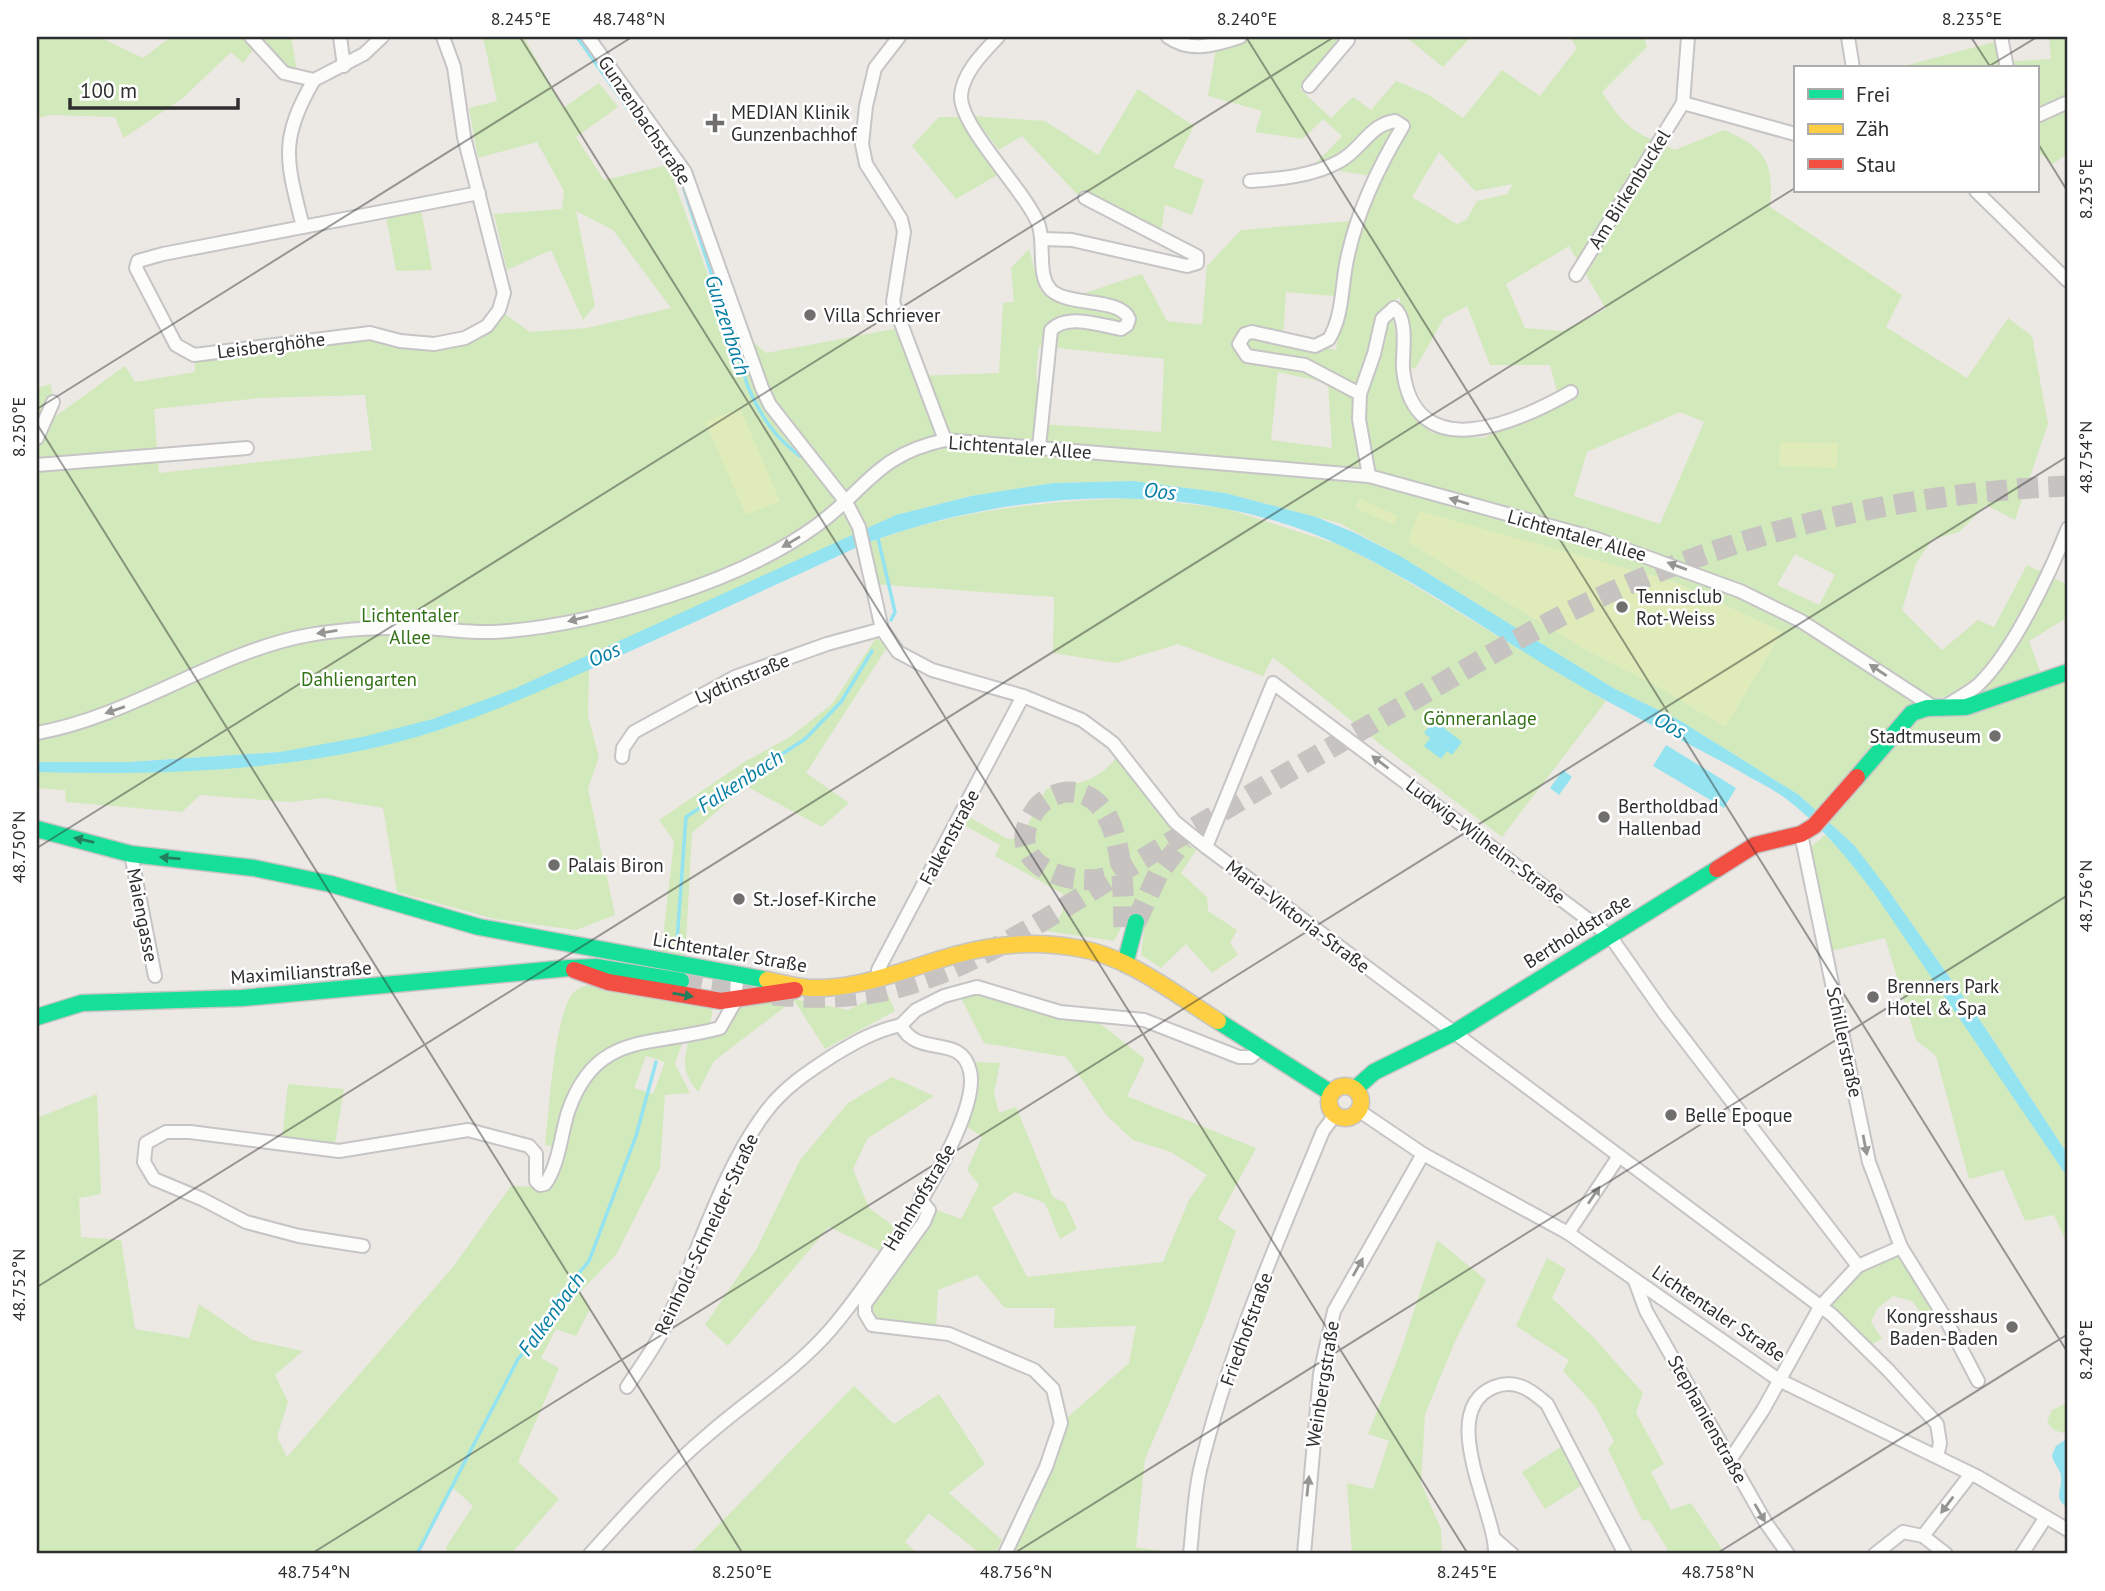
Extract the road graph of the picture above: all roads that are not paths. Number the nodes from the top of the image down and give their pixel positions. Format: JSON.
{"nodes":[{"id":1,"x":251,"y":37,"type":"edge"},
{"id":2,"x":340,"y":37,"type":"edge"},
{"id":3,"x":382,"y":37,"type":"edge"},
{"id":4,"x":443,"y":37,"type":"edge"},
{"id":5,"x":588,"y":37,"type":"edge"},
{"id":6,"x":899,"y":37,"type":"edge"},
{"id":7,"x":998,"y":37,"type":"edge"},
{"id":8,"x":1168,"y":37,"type":"edge"},
{"id":9,"x":1240,"y":37,"type":"edge"},
{"id":10,"x":1345,"y":37,"type":"edge"},
{"id":11,"x":1688,"y":37,"type":"edge"},
{"id":12,"x":1848,"y":37,"type":"edge"},
{"id":13,"x":2001,"y":37,"type":"edge"},
{"id":14,"x":344,"y":66,"type":"junction"},
{"id":15,"x":1853,"y":66,"type":"edge"},
{"id":16,"x":2007,"y":66,"type":"edge"},
{"id":17,"x":314,"y":80,"type":"junction"},
{"id":18,"x":1309,"y":86,"type":"dead end"},
{"id":19,"x":2068,"y":102,"type":"edge"},
{"id":20,"x":1683,"y":103,"type":"junction"},
{"id":21,"x":2038,"y":116,"type":"edge"},
{"id":22,"x":1794,"y":134,"type":"edge"},
{"id":23,"x":1250,"y":181,"type":"dead end"},
{"id":24,"x":1977,"y":192,"type":"edge"},
{"id":25,"x":479,"y":193,"type":"junction"},
{"id":26,"x":1085,"y":198,"type":"dead end"},
{"id":27,"x":303,"y":227,"type":"junction"},
{"id":28,"x":1044,"y":239,"type":"junction"},
{"id":29,"x":1576,"y":275,"type":"dead end"},
{"id":30,"x":2068,"y":281,"type":"edge"},
{"id":31,"x":1571,"y":392,"type":"dead end"},
{"id":32,"x":1360,"y":394,"type":"junction"},
{"id":33,"x":53,"y":402,"type":"dead end"},
{"id":34,"x":37,"y":438,"type":"edge"},
{"id":35,"x":946,"y":440,"type":"junction"},
{"id":36,"x":1039,"y":447,"type":"junction"},
{"id":37,"x":247,"y":448,"type":"dead end"},
{"id":38,"x":37,"y":465,"type":"edge"},
{"id":39,"x":1368,"y":476,"type":"junction"},
{"id":40,"x":846,"y":502,"type":"junction"},
{"id":41,"x":2068,"y":528,"type":"edge"},
{"id":42,"x":882,"y":629,"type":"junction"},
{"id":43,"x":2068,"y":672,"type":"edge"},
{"id":44,"x":1023,"y":696,"type":"junction"},
{"id":45,"x":1938,"y":708,"type":"junction"},
{"id":46,"x":37,"y":733,"type":"edge"},
{"id":47,"x":622,"y":757,"type":"dead end"},
{"id":48,"x":1813,"y":825,"type":"junction"},
{"id":49,"x":37,"y":829,"type":"edge"},
{"id":50,"x":1206,"y":847,"type":"junction"},
{"id":51,"x":131,"y":854,"type":"junction"},
{"id":52,"x":1130,"y":925,"type":"tunnel mouth"},
{"id":53,"x":1610,"y":936,"type":"junction"},
{"id":54,"x":1120,"y":962,"type":"junction"},
{"id":55,"x":569,"y":968,"type":"junction"},
{"id":56,"x":737,"y":975,"type":"junction"},
{"id":57,"x":155,"y":976,"type":"dead end"},
{"id":58,"x":878,"y":979,"type":"junction"},
{"id":59,"x":681,"y":981,"type":"tunnel mouth"},
{"id":60,"x":810,"y":988,"type":"junction"},
{"id":61,"x":736,"y":1000,"type":"junction"},
{"id":62,"x":37,"y":1017,"type":"edge"},
{"id":63,"x":901,"y":1026,"type":"junction"},
{"id":64,"x":1455,"y":1032,"type":"junction"},
{"id":65,"x":1260,"y":1048,"type":"junction"},
{"id":66,"x":1355,"y":1089,"type":"junction"},
{"id":67,"x":1331,"y":1093,"type":"junction"},
{"id":68,"x":1358,"y":1110,"type":"junction"},
{"id":69,"x":1335,"y":1115,"type":"junction"},
{"id":70,"x":1423,"y":1154,"type":"junction"},
{"id":71,"x":1619,"y":1156,"type":"junction"},
{"id":72,"x":920,"y":1199,"type":"junction"},
{"id":73,"x":1568,"y":1233,"type":"junction"},
{"id":74,"x":363,"y":1246,"type":"dead end"},
{"id":75,"x":1901,"y":1247,"type":"junction"},
{"id":76,"x":1858,"y":1266,"type":"junction"},
{"id":77,"x":1635,"y":1281,"type":"junction"},
{"id":78,"x":1820,"y":1307,"type":"junction"},
{"id":79,"x":1779,"y":1380,"type":"junction"},
{"id":80,"x":1978,"y":1381,"type":"dead end"},
{"id":81,"x":627,"y":1387,"type":"dead end"},
{"id":82,"x":1937,"y":1457,"type":"junction"},
{"id":83,"x":1730,"y":1460,"type":"junction"},
{"id":84,"x":1971,"y":1474,"type":"junction"},
{"id":85,"x":2046,"y":1517,"type":"junction"},
{"id":86,"x":2068,"y":1530,"type":"edge"},
{"id":87,"x":1923,"y":1536,"type":"junction"},
{"id":88,"x":1496,"y":1540,"type":"junction"},
{"id":89,"x":590,"y":1554,"type":"edge"},
{"id":90,"x":1005,"y":1554,"type":"edge"},
{"id":91,"x":1190,"y":1554,"type":"edge"},
{"id":92,"x":1304,"y":1554,"type":"edge"},
{"id":93,"x":1495,"y":1554,"type":"edge"},
{"id":94,"x":1512,"y":1554,"type":"edge"},
{"id":95,"x":1625,"y":1554,"type":"edge"},
{"id":96,"x":1788,"y":1554,"type":"edge"},
{"id":97,"x":1875,"y":1554,"type":"edge"},
{"id":98,"x":1946,"y":1554,"type":"edge"},
{"id":99,"x":2022,"y":1554,"type":"edge"}],
"edges":[{"from":1,"to":17,"type":"street"},
{"from":2,"to":14,"type":"street"},
{"from":3,"to":14,"type":"street"},
{"from":4,"to":25,"type":"street","name":"Leisberghöhe"},
{"from":5,"to":40,"type":"street","name":"Gunzenbachstraße"},
{"from":6,"to":35,"type":"street"},
{"from":7,"to":28,"type":"street"},
{"from":8,"to":9,"type":"street"},
{"from":10,"to":18,"type":"street"},
{"from":11,"to":20,"type":"street","name":"Am Birkenbuckel"},
{"from":12,"to":15,"type":"street"},
{"from":13,"to":16,"type":"street"},
{"from":14,"to":17,"type":"street"},
{"from":17,"to":27,"type":"street"},
{"from":19,"to":21,"type":"street"},
{"from":20,"to":22,"type":"street"},
{"from":20,"to":29,"type":"street","name":"Am Birkenbuckel"},
{"from":23,"to":32,"type":"street"},
{"from":24,"to":30,"type":"street"},
{"from":25,"to":27,"type":"street","name":"Leisberghöhe"},
{"from":25,"to":27,"type":"street","name":"Leisberghöhe"},
{"from":26,"to":28,"type":"street"},
{"from":28,"to":36,"type":"street"},
{"from":31,"to":32,"type":"street"},
{"from":32,"to":39,"type":"street"},
{"from":33,"to":34,"type":"street"},
{"from":35,"to":36,"type":"street","name":"Lichtentaler Allee"},
{"from":35,"to":40,"type":"street","name":"Lichtentaler Allee"},
{"from":36,"to":39,"type":"street","name":"Lichtentaler Allee"},
{"from":37,"to":38,"type":"street"},
{"from":45,"to":39,"type":"street","name":"Lichtentaler Allee","one_way":true},
{"from":40,"to":42,"type":"street","name":"Maria-Viktoria-Straße"},
{"from":40,"to":46,"type":"street","name":"Lichtentaler Allee","one_way":true},
{"from":41,"to":45,"type":"street"},
{"from":42,"to":44,"type":"street","name":"Maria-Viktoria-Straße"},
{"from":42,"to":47,"type":"street","name":"Lydtinstraße"},
{"from":43,"to":45,"type":"main road"},
{"from":44,"to":50,"type":"street","name":"Maria-Viktoria-Straße"},
{"from":44,"to":58,"type":"street","name":"Falkenstraße"},
{"from":45,"to":48,"type":"main road"},
{"from":48,"to":53,"type":"main road","name":"Bertholdstraße"},
{"from":48,"to":75,"type":"street","name":"Schillerstraße","one_way":true},
{"from":51,"to":49,"type":"main road","name":"Lichtentaler Straße","one_way":true},
{"from":53,"to":50,"type":"street","name":"Ludwig-Wilhelm-Straße","one_way":true},
{"from":50,"to":64,"type":"street","name":"Maria-Viktoria-Straße"},
{"from":56,"to":51,"type":"main road","name":"Lichtentaler Straße","one_way":true},
{"from":51,"to":57,"type":"street","name":"Maiengasse"},
{"from":52,"to":54,"type":"main road"},
{"from":53,"to":64,"type":"main road","name":"Bertholdstraße"},
{"from":53,"to":76,"type":"street","name":"Ludwig-Wilhelm-Straße"},
{"from":54,"to":58,"type":"main road","name":"Lichtentaler Straße"},
{"from":54,"to":65,"type":"main road","name":"Lichtentaler Straße"},
{"from":55,"to":59,"type":"main road","name":"Maximilianstraße"},
{"from":55,"to":61,"type":"main road","name":"Maximilianstraße","one_way":true},
{"from":55,"to":62,"type":"main road","name":"Maximilianstraße"},
{"from":56,"to":60,"type":"main road","name":"Lichtentaler Straße"},
{"from":56,"to":61,"type":"street"},
{"from":58,"to":60,"type":"main road","name":"Lichtentaler Straße"},
{"from":60,"to":61,"type":"main road","name":"Maximilianstraße"},
{"from":61,"to":74,"type":"street"},
{"from":63,"to":65,"type":"street"},
{"from":63,"to":72,"type":"street","name":"Hahnhofstraße"},
{"from":63,"to":81,"type":"street","name":"Reinhold-Schneider-Straße"},
{"from":64,"to":66,"type":"main road","name":"Bertholdstraße"},
{"from":64,"to":71,"type":"street","name":"Maria-Viktoria-Straße"},
{"from":65,"to":67,"type":"main road","name":"Lichtentaler Straße"},
{"from":66,"to":67,"type":"main road"},
{"from":66,"to":68,"type":"main road"},
{"from":67,"to":69,"type":"main road"},
{"from":68,"to":69,"type":"main road"},
{"from":68,"to":70,"type":"street","name":"Lichtentaler Straße"},
{"from":69,"to":91,"type":"street","name":"Friedhofstraße"},
{"from":70,"to":73,"type":"street","name":"Lichtentaler Straße"},
{"from":92,"to":70,"type":"street","name":"Weinbergstraße","one_way":true},
{"from":73,"to":71,"type":"street","one_way":true},
{"from":71,"to":78,"type":"street","name":"Maria-Viktoria-Straße"},
{"from":72,"to":89,"type":"street","name":"Hahnhofstraße"},
{"from":72,"to":90,"type":"street"},
{"from":73,"to":77,"type":"street","name":"Lichtentaler Straße"},
{"from":75,"to":76,"type":"street"},
{"from":75,"to":80,"type":"street","name":"Schillerstraße"},
{"from":76,"to":78,"type":"street"},
{"from":77,"to":79,"type":"street","name":"Lichtentaler Straße"},
{"from":77,"to":83,"type":"street","name":"Stephanienstraße"},
{"from":78,"to":79,"type":"street"},
{"from":78,"to":82,"type":"street","name":"Maria-Viktoria-Straße"},
{"from":79,"to":82,"type":"street","name":"Lichtentaler Straße"},
{"from":79,"to":83,"type":"street"},
{"from":82,"to":84,"type":"street","name":"Lichtentaler Straße"},
{"from":83,"to":96,"type":"street","name":"Stephanienstraße","one_way":true},
{"from":84,"to":85,"type":"street","name":"Lichtentaler Straße"},
{"from":84,"to":87,"type":"street","one_way":true},
{"from":85,"to":86,"type":"street","name":"Lichtentaler Straße"},
{"from":85,"to":99,"type":"street"},
{"from":87,"to":97,"type":"street"},
{"from":87,"to":98,"type":"street"},
{"from":88,"to":93,"type":"street"},
{"from":88,"to":94,"type":"street"},
{"from":88,"to":95,"type":"street"}]}
